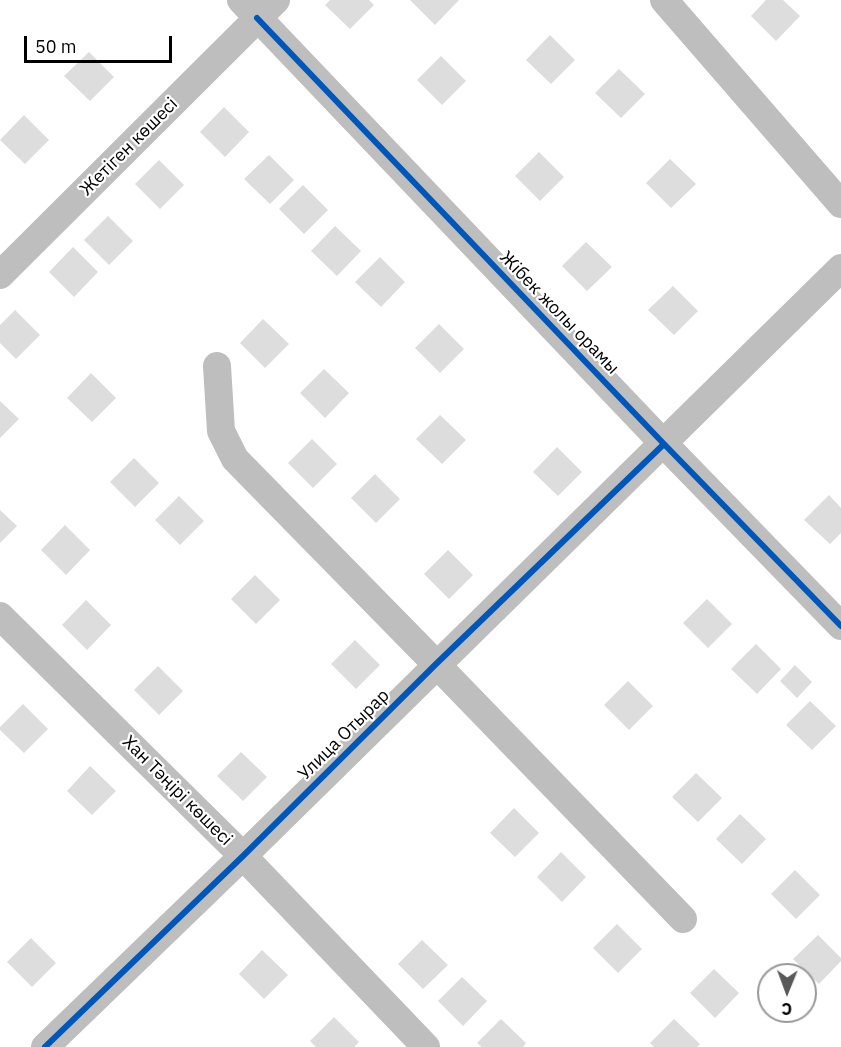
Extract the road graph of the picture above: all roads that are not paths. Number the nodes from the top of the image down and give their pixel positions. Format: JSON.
{"nodes":[{"id":1,"x":664,"y":0,"type":"edge"},
{"id":2,"x":258,"y":6,"type":"edge"},
{"id":3,"x":841,"y":204,"type":"edge"},
{"id":4,"x":841,"y":268,"type":"edge"},
{"id":5,"x":0,"y":275,"type":"edge"},
{"id":6,"x":217,"y":366,"type":"dead end"},
{"id":7,"x":664,"y":444,"type":"junction"},
{"id":8,"x":0,"y":616,"type":"edge"},
{"id":9,"x":841,"y":626,"type":"edge"},
{"id":10,"x":436,"y":664,"type":"junction"},
{"id":11,"x":243,"y":856,"type":"junction"},
{"id":12,"x":682,"y":919,"type":"dead end"},
{"id":13,"x":45,"y":1047,"type":"edge"},
{"id":14,"x":426,"y":1047,"type":"edge"}],
"edges":[{"from":1,"to":3,"type":"street"},
{"from":2,"to":5,"type":"street","name":"Жетіген көшесі"},
{"from":2,"to":7,"type":"street","name":"Жібек жолы орамы"},
{"from":4,"to":7,"type":"street","name":"Улица Отырар"},
{"from":6,"to":10,"type":"street"},
{"from":7,"to":9,"type":"street","name":"Жібек жолы орамы"},
{"from":7,"to":10,"type":"street","name":"Улица Отырар"},
{"from":8,"to":11,"type":"street","name":"Хан Тәңірі көшесі"},
{"from":10,"to":11,"type":"street","name":"Улица Отырар"},
{"from":10,"to":12,"type":"street"},
{"from":11,"to":13,"type":"street","name":"Улица Отырар"},
{"from":11,"to":14,"type":"street","name":"Хан Тәңірі көшесі"}]}
